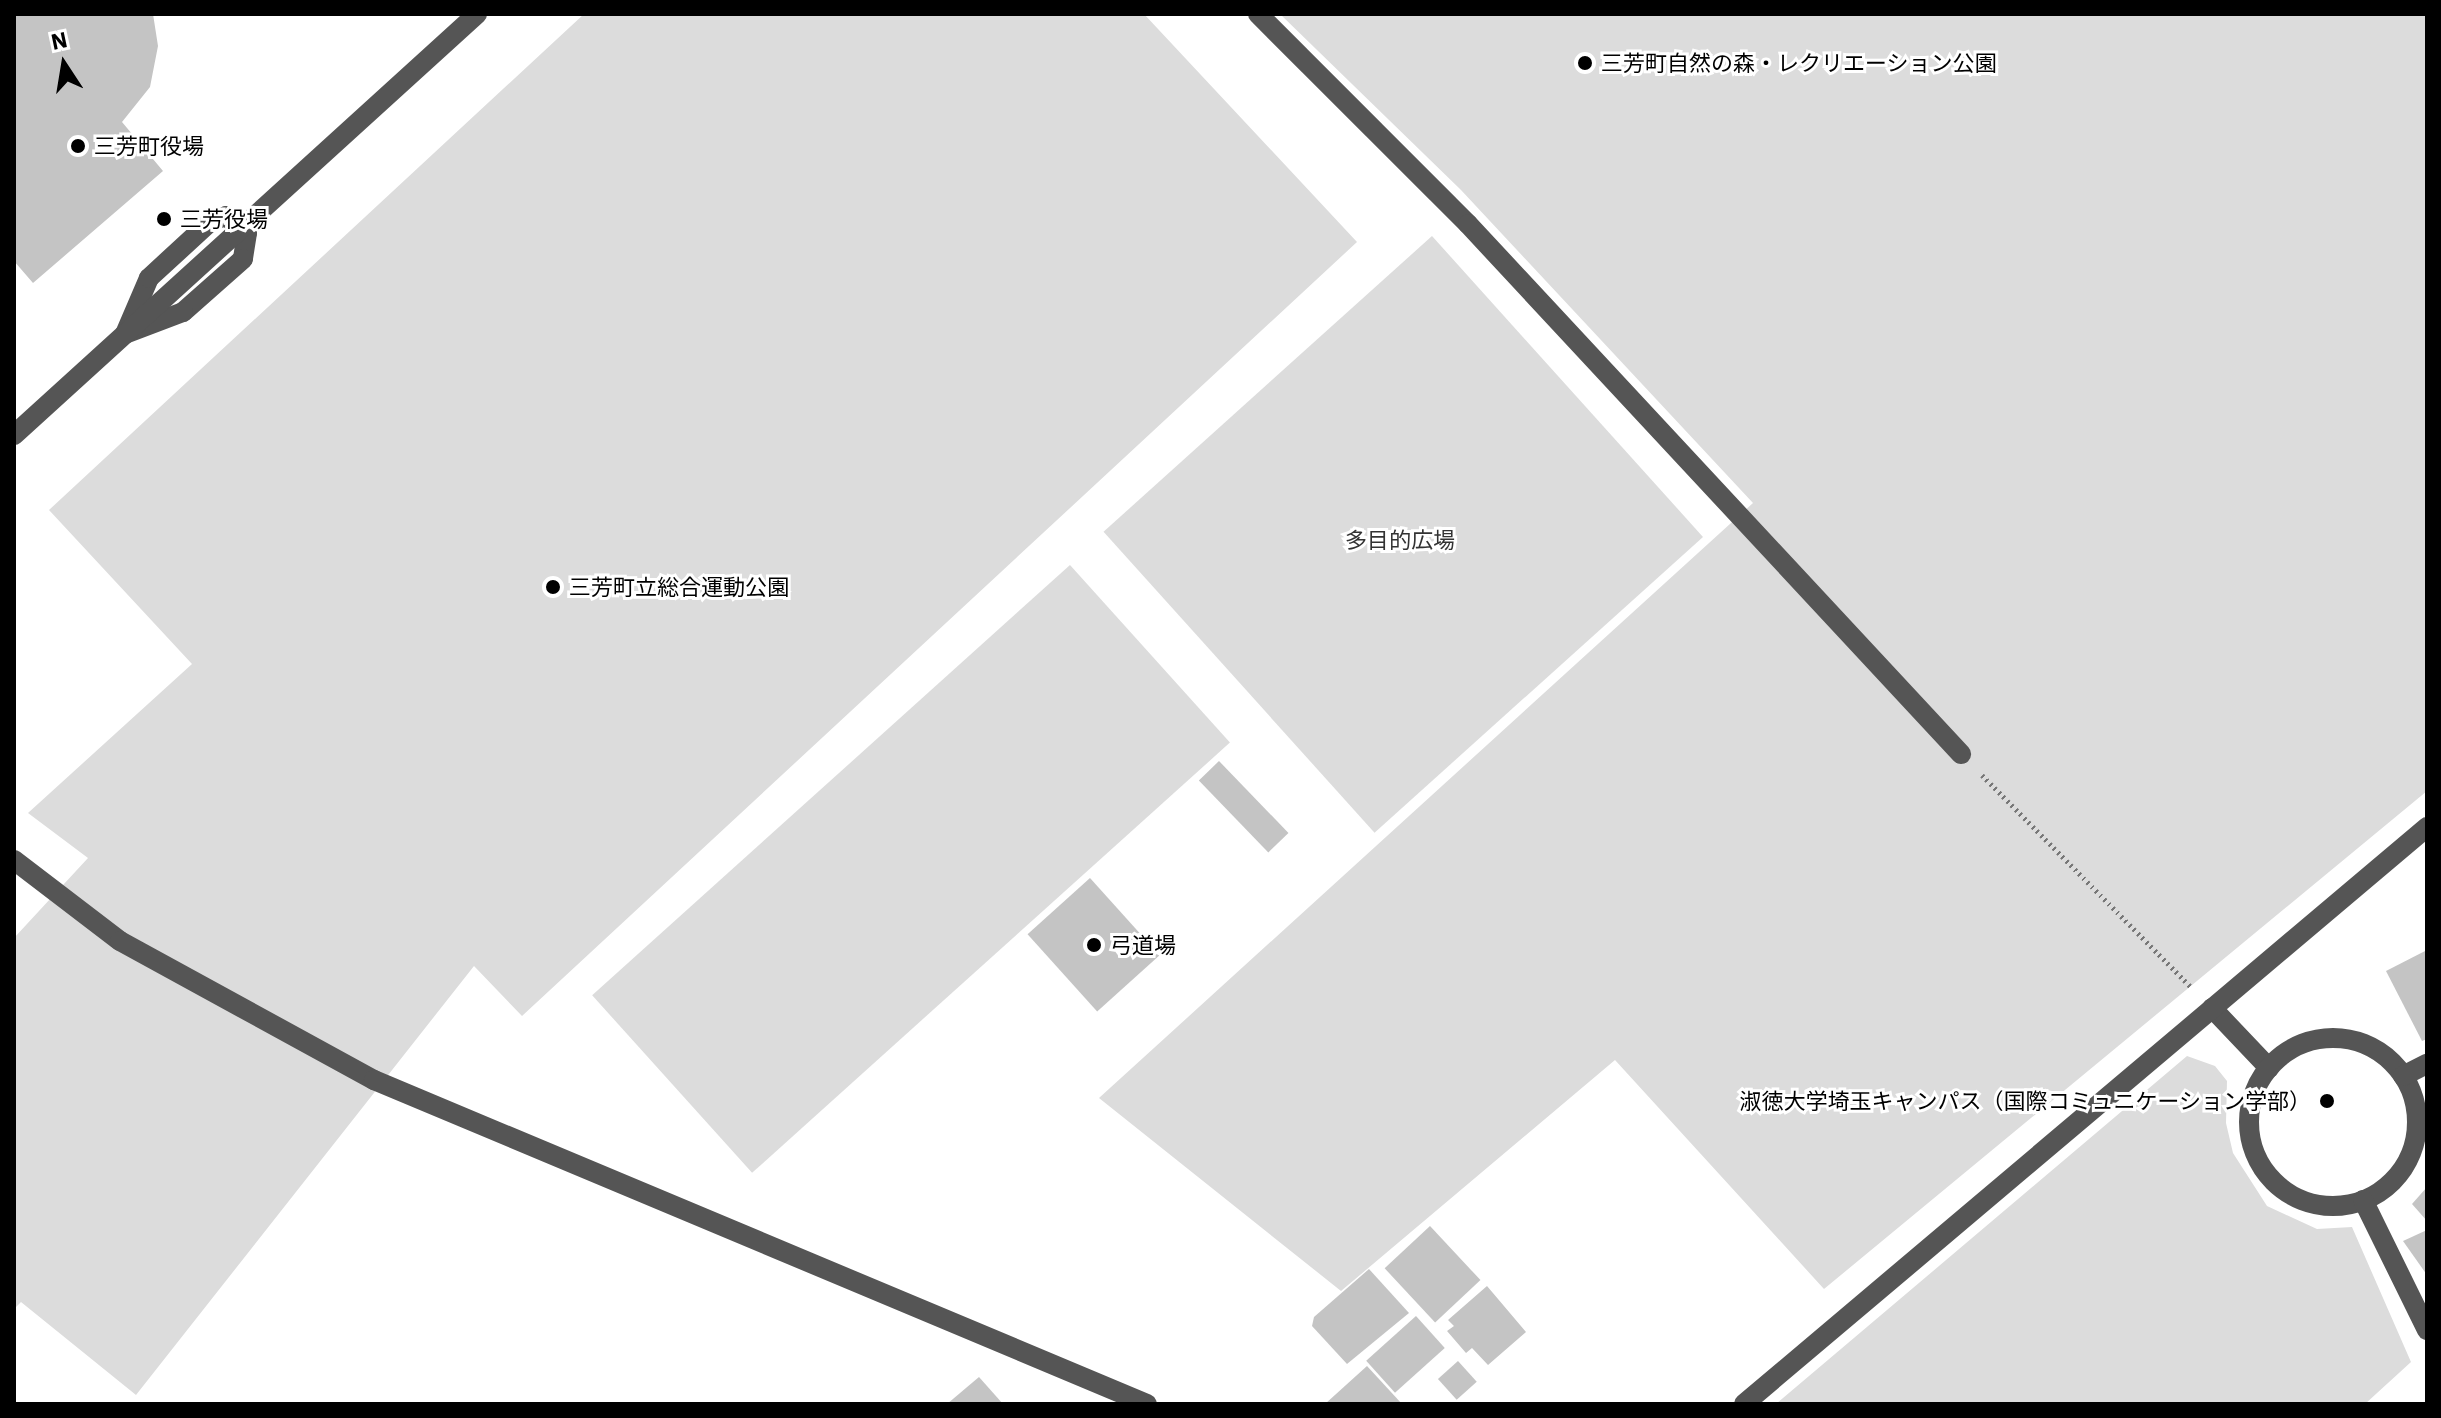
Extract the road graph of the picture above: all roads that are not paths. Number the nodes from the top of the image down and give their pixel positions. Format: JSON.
{"nodes":[{"id":1,"x":477,"y":14,"type":"edge"},
{"id":2,"x":1258,"y":14,"type":"edge"},
{"id":3,"x":14,"y":435,"type":"edge"},
{"id":4,"x":1961,"y":754,"type":"road end"},
{"id":5,"x":2427,"y":827,"type":"edge"},
{"id":6,"x":14,"y":860,"type":"edge"},
{"id":7,"x":2212,"y":1008,"type":"junction"},
{"id":8,"x":2427,"y":1064,"type":"edge"},
{"id":9,"x":2269,"y":1068,"type":"junction"},
{"id":10,"x":2403,"y":1076,"type":"junction"},
{"id":11,"x":2363,"y":1200,"type":"junction"},
{"id":12,"x":2427,"y":1330,"type":"edge"},
{"id":13,"x":1147,"y":1404,"type":"edge"},
{"id":14,"x":1744,"y":1404,"type":"edge"}],
"edges":[{"from":1,"to":3,"type":"street"},
{"from":2,"to":4,"type":"street"},
{"from":5,"to":7,"type":"street"},
{"from":6,"to":13,"type":"street"},
{"from":7,"to":9,"type":"street"},
{"from":7,"to":14,"type":"street"},
{"from":8,"to":10,"type":"street"},
{"from":9,"to":10,"type":"street"},
{"from":9,"to":11,"type":"street"},
{"from":10,"to":11,"type":"street"},
{"from":11,"to":12,"type":"street"}]}
